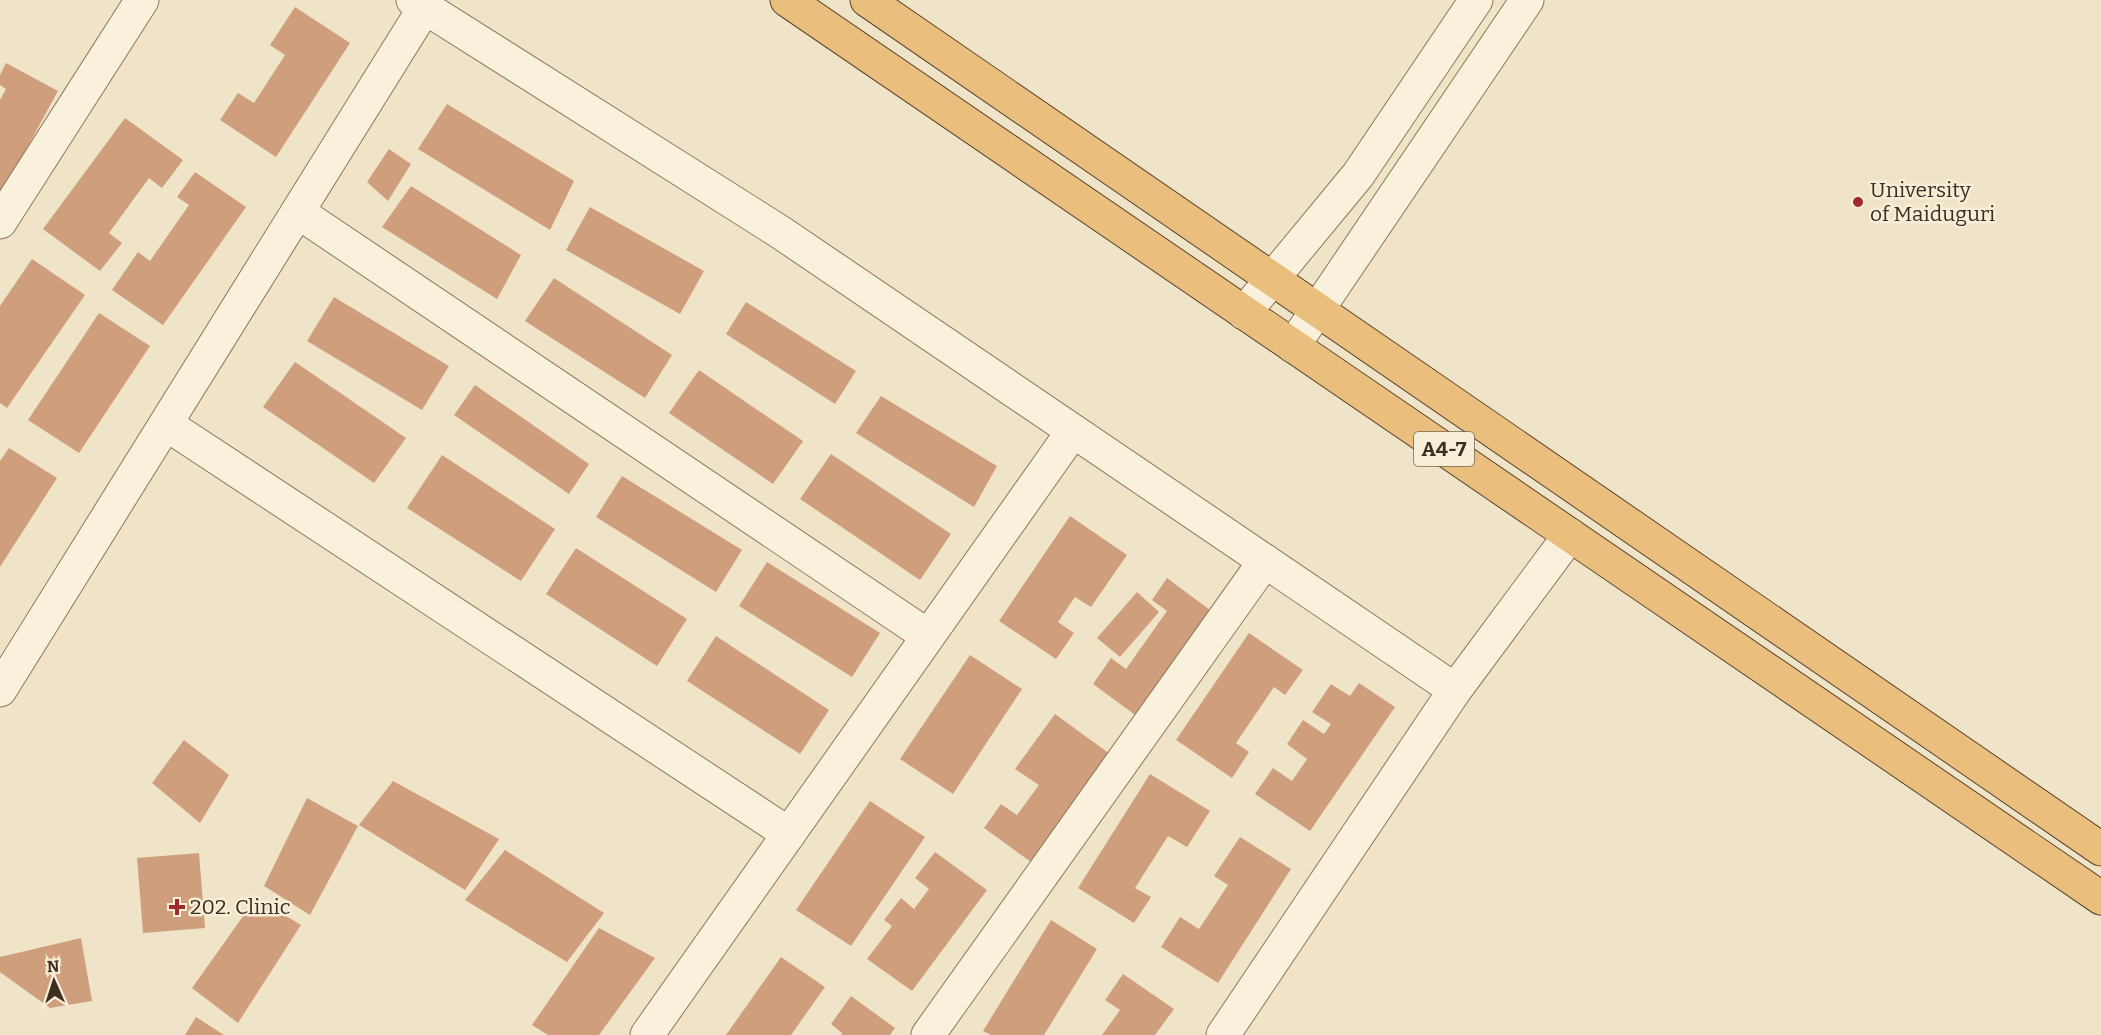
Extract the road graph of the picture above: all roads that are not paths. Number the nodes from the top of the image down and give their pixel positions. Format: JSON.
{"nodes":[{"id":1,"x":142,"y":0,"type":"edge"},
{"id":2,"x":787,"y":0,"type":"edge"},
{"id":3,"x":867,"y":0,"type":"edge"},
{"id":4,"x":1476,"y":0,"type":"edge"},
{"id":5,"x":1527,"y":0,"type":"edge"},
{"id":6,"x":419,"y":4,"type":"edge"},
{"id":7,"x":298,"y":212,"type":"junction"},
{"id":8,"x":0,"y":222,"type":"edge"},
{"id":9,"x":1272,"y":278,"type":"junction"},
{"id":10,"x":1318,"y":310,"type":"junction"},
{"id":11,"x":1244,"y":313,"type":"junction"},
{"id":12,"x":1293,"y":346,"type":"junction"},
{"id":13,"x":166,"y":424,"type":"junction"},
{"id":14,"x":1073,"y":430,"type":"junction"},
{"id":15,"x":1570,"y":535,"type":"junction"},
{"id":16,"x":1265,"y":561,"type":"junction"},
{"id":17,"x":928,"y":636,"type":"junction"},
{"id":18,"x":0,"y":690,"type":"edge"},
{"id":19,"x":1455,"y":690,"type":"junction"},
{"id":20,"x":789,"y":834,"type":"junction"},
{"id":21,"x":2101,"y":849,"type":"edge"},
{"id":22,"x":2101,"y":898,"type":"edge"},
{"id":23,"x":647,"y":1035,"type":"edge"},
{"id":24,"x":928,"y":1035,"type":"edge"},
{"id":25,"x":1223,"y":1035,"type":"edge"}],
"edges":[{"from":1,"to":8,"type":"street"},
{"from":2,"to":11,"type":"highway","number":"A4-7"},
{"from":3,"to":9,"type":"highway","number":"A4-7"},
{"from":4,"to":9,"type":"street"},
{"from":5,"to":10,"type":"street"},
{"from":6,"to":7,"type":"street"},
{"from":6,"to":14,"type":"street"},
{"from":7,"to":13,"type":"street"},
{"from":7,"to":17,"type":"street"},
{"from":9,"to":10,"type":"highway","number":"A4-7"},
{"from":9,"to":11,"type":"street"},
{"from":10,"to":12,"type":"street"},
{"from":10,"to":21,"type":"highway","number":"A4-7"},
{"from":11,"to":12,"type":"highway","number":"A4-7"},
{"from":12,"to":15,"type":"highway","number":"A4-7"},
{"from":13,"to":18,"type":"street"},
{"from":13,"to":20,"type":"street"},
{"from":14,"to":16,"type":"street"},
{"from":14,"to":17,"type":"street"},
{"from":15,"to":19,"type":"street"},
{"from":15,"to":22,"type":"highway","number":"A4-7"},
{"from":16,"to":19,"type":"street"},
{"from":16,"to":24,"type":"street"},
{"from":17,"to":20,"type":"street"},
{"from":19,"to":25,"type":"street"},
{"from":20,"to":23,"type":"street"}]}
